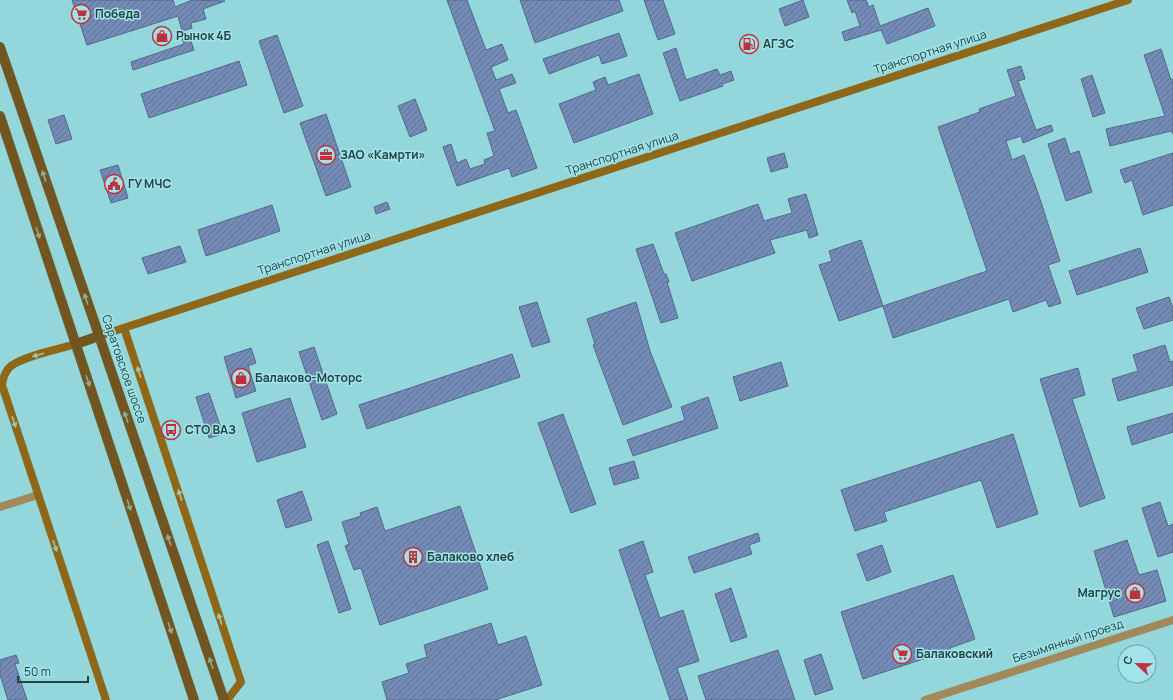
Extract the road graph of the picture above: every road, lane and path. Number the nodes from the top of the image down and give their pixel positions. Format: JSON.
{"nodes":[{"id":1,"x":1128,"y":0,"type":"edge"},
{"id":2,"x":0,"y":47,"type":"edge"},
{"id":3,"x":0,"y":116,"type":"edge"},
{"id":4,"x":124,"y":328,"type":"junction"},
{"id":5,"x":99,"y":336,"type":"junction"},
{"id":6,"x":76,"y":344,"type":"junction"},
{"id":7,"x":1,"y":385,"type":"edge"},
{"id":8,"x":38,"y":495,"type":"junction"},
{"id":9,"x":0,"y":507,"type":"edge"},
{"id":10,"x":1173,"y":620,"type":"edge"},
{"id":11,"x":106,"y":700,"type":"edge"},
{"id":12,"x":194,"y":700,"type":"edge"},
{"id":13,"x":224,"y":700,"type":"edge"},
{"id":14,"x":227,"y":700,"type":"edge"},
{"id":15,"x":925,"y":700,"type":"edge"}],
"edges":[{"from":1,"to":4,"type":"main road","name":"Транспортная улица"},
{"from":5,"to":2,"type":"main road","name":"Саратовское шоссе","one_way":true},
{"from":3,"to":6,"type":"main road","one_way":true},
{"from":4,"to":5,"type":"main road","name":"Транспортная улица"},
{"from":14,"to":4,"type":"main road","one_way":true},
{"from":5,"to":6,"type":"main road"},
{"from":13,"to":5,"type":"main road","name":"Саратовское шоссе","one_way":true},
{"from":6,"to":7,"type":"main road","one_way":true},
{"from":6,"to":12,"type":"main road","one_way":true},
{"from":7,"to":8,"type":"main road","one_way":true},
{"from":8,"to":9,"type":"street"},
{"from":8,"to":11,"type":"main road","one_way":true},
{"from":10,"to":15,"type":"street","name":"Безымянный проезд"}]}
